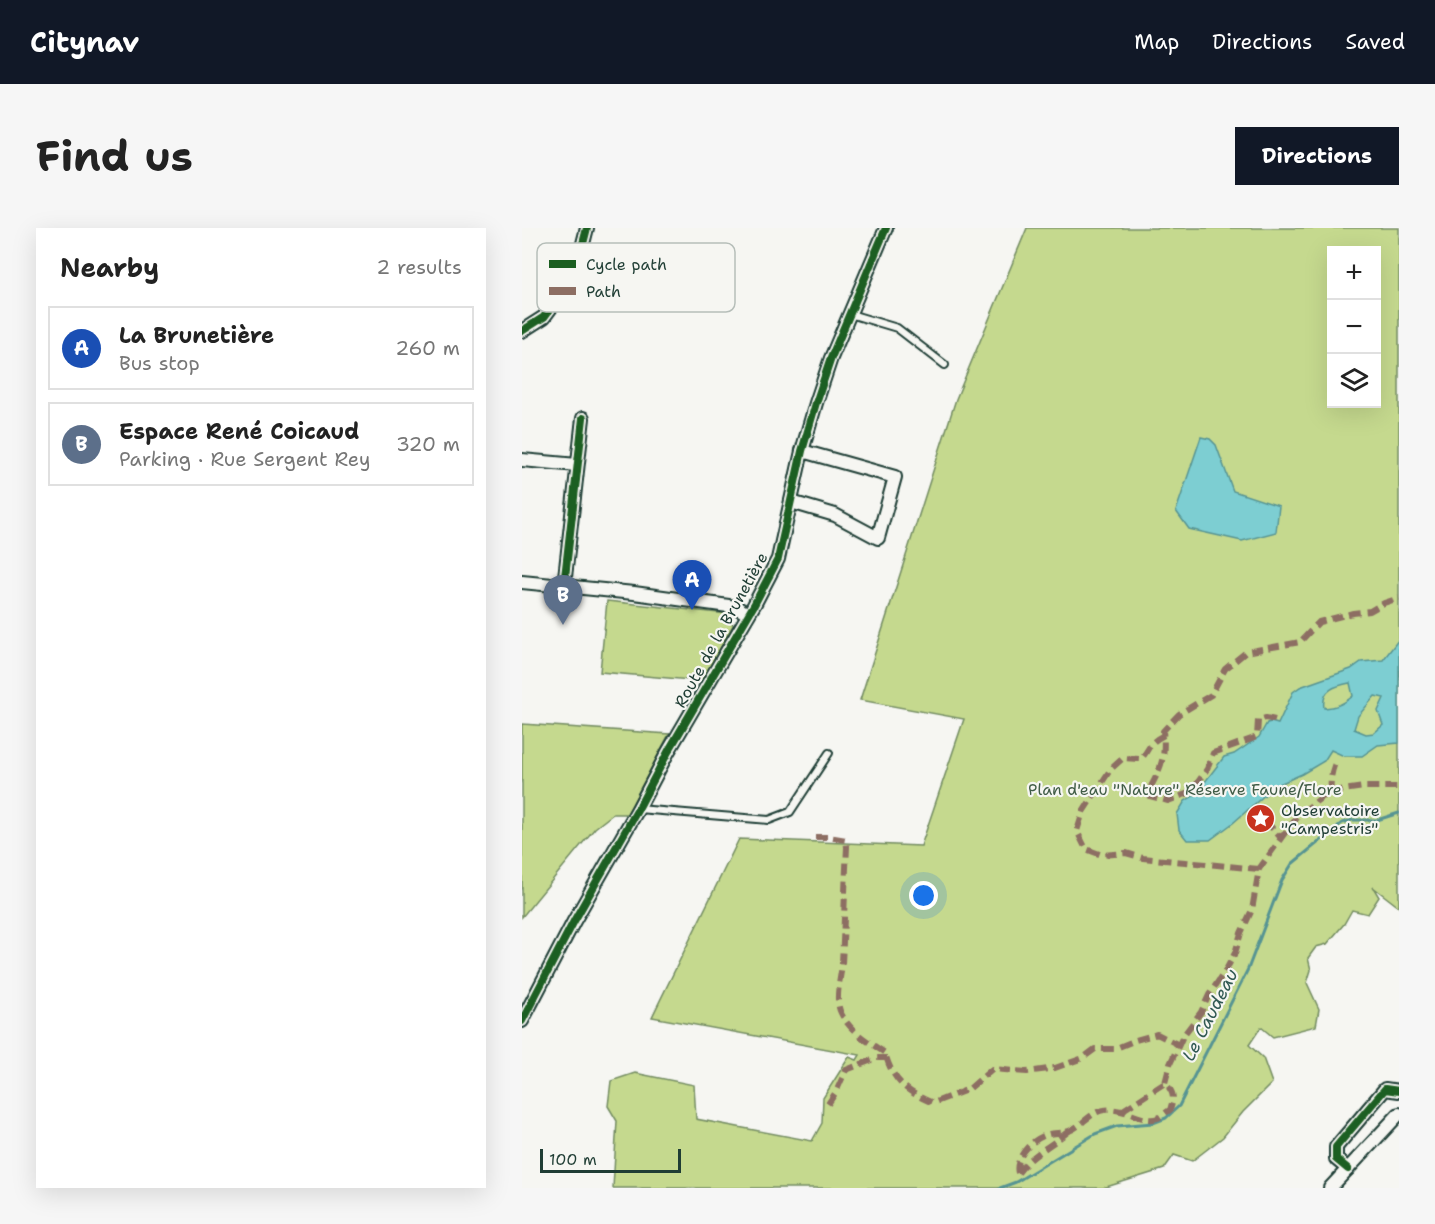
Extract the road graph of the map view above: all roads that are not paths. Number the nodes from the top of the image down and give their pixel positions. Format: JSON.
{"nodes":[{"id":1,"x":587,"y":228,"type":"edge"},
{"id":2,"x":886,"y":228,"type":"edge"},
{"id":3,"x":583,"y":243,"type":"edge"},
{"id":4,"x":548,"y":312,"type":"edge"},
{"id":5,"x":850,"y":314,"type":"junction"},
{"id":6,"x":522,"y":331,"type":"edge"},
{"id":7,"x":945,"y":365,"type":"dead end"},
{"id":8,"x":583,"y":418,"type":"dead end"},
{"id":9,"x":802,"y":451,"type":"junction"},
{"id":10,"x":522,"y":460,"type":"edge"},
{"id":11,"x":577,"y":465,"type":"junction"},
{"id":12,"x":791,"y":502,"type":"junction"},
{"id":13,"x":522,"y":582,"type":"edge"},
{"id":14,"x":564,"y":586,"type":"junction"},
{"id":15,"x":748,"y":614,"type":"junction"},
{"id":16,"x":829,"y":753,"type":"dead end"},
{"id":17,"x":638,"y":809,"type":"junction"},
{"id":18,"x":522,"y":1021,"type":"edge"},
{"id":19,"x":1399,"y":1091,"type":"edge"},
{"id":20,"x":1399,"y":1114,"type":"edge"},
{"id":21,"x":1348,"y":1169,"type":"junction"},
{"id":22,"x":1330,"y":1188,"type":"edge"}],
"edges":[{"from":1,"to":3,"type":"street"},
{"from":2,"to":5,"type":"street","name":"Route de la Brunetière"},
{"from":4,"to":6,"type":"street"},
{"from":5,"to":7,"type":"lane"},
{"from":5,"to":9,"type":"street","name":"Route de la Brunetière"},
{"from":8,"to":11,"type":"street"},
{"from":9,"to":12,"type":"street","name":"Route de la Brunetière"},
{"from":9,"to":12,"type":"street"},
{"from":10,"to":11,"type":"street"},
{"from":11,"to":14,"type":"street"},
{"from":12,"to":15,"type":"street","name":"Route de la Brunetière"},
{"from":13,"to":14,"type":"street"},
{"from":14,"to":15,"type":"street"},
{"from":15,"to":17,"type":"street","name":"Route de la Brunetière"},
{"from":16,"to":17,"type":"lane"},
{"from":17,"to":18,"type":"street","name":"Route de la Brunetière"},
{"from":19,"to":21,"type":"street"},
{"from":20,"to":21,"type":"street"},
{"from":21,"to":22,"type":"street"}]}
